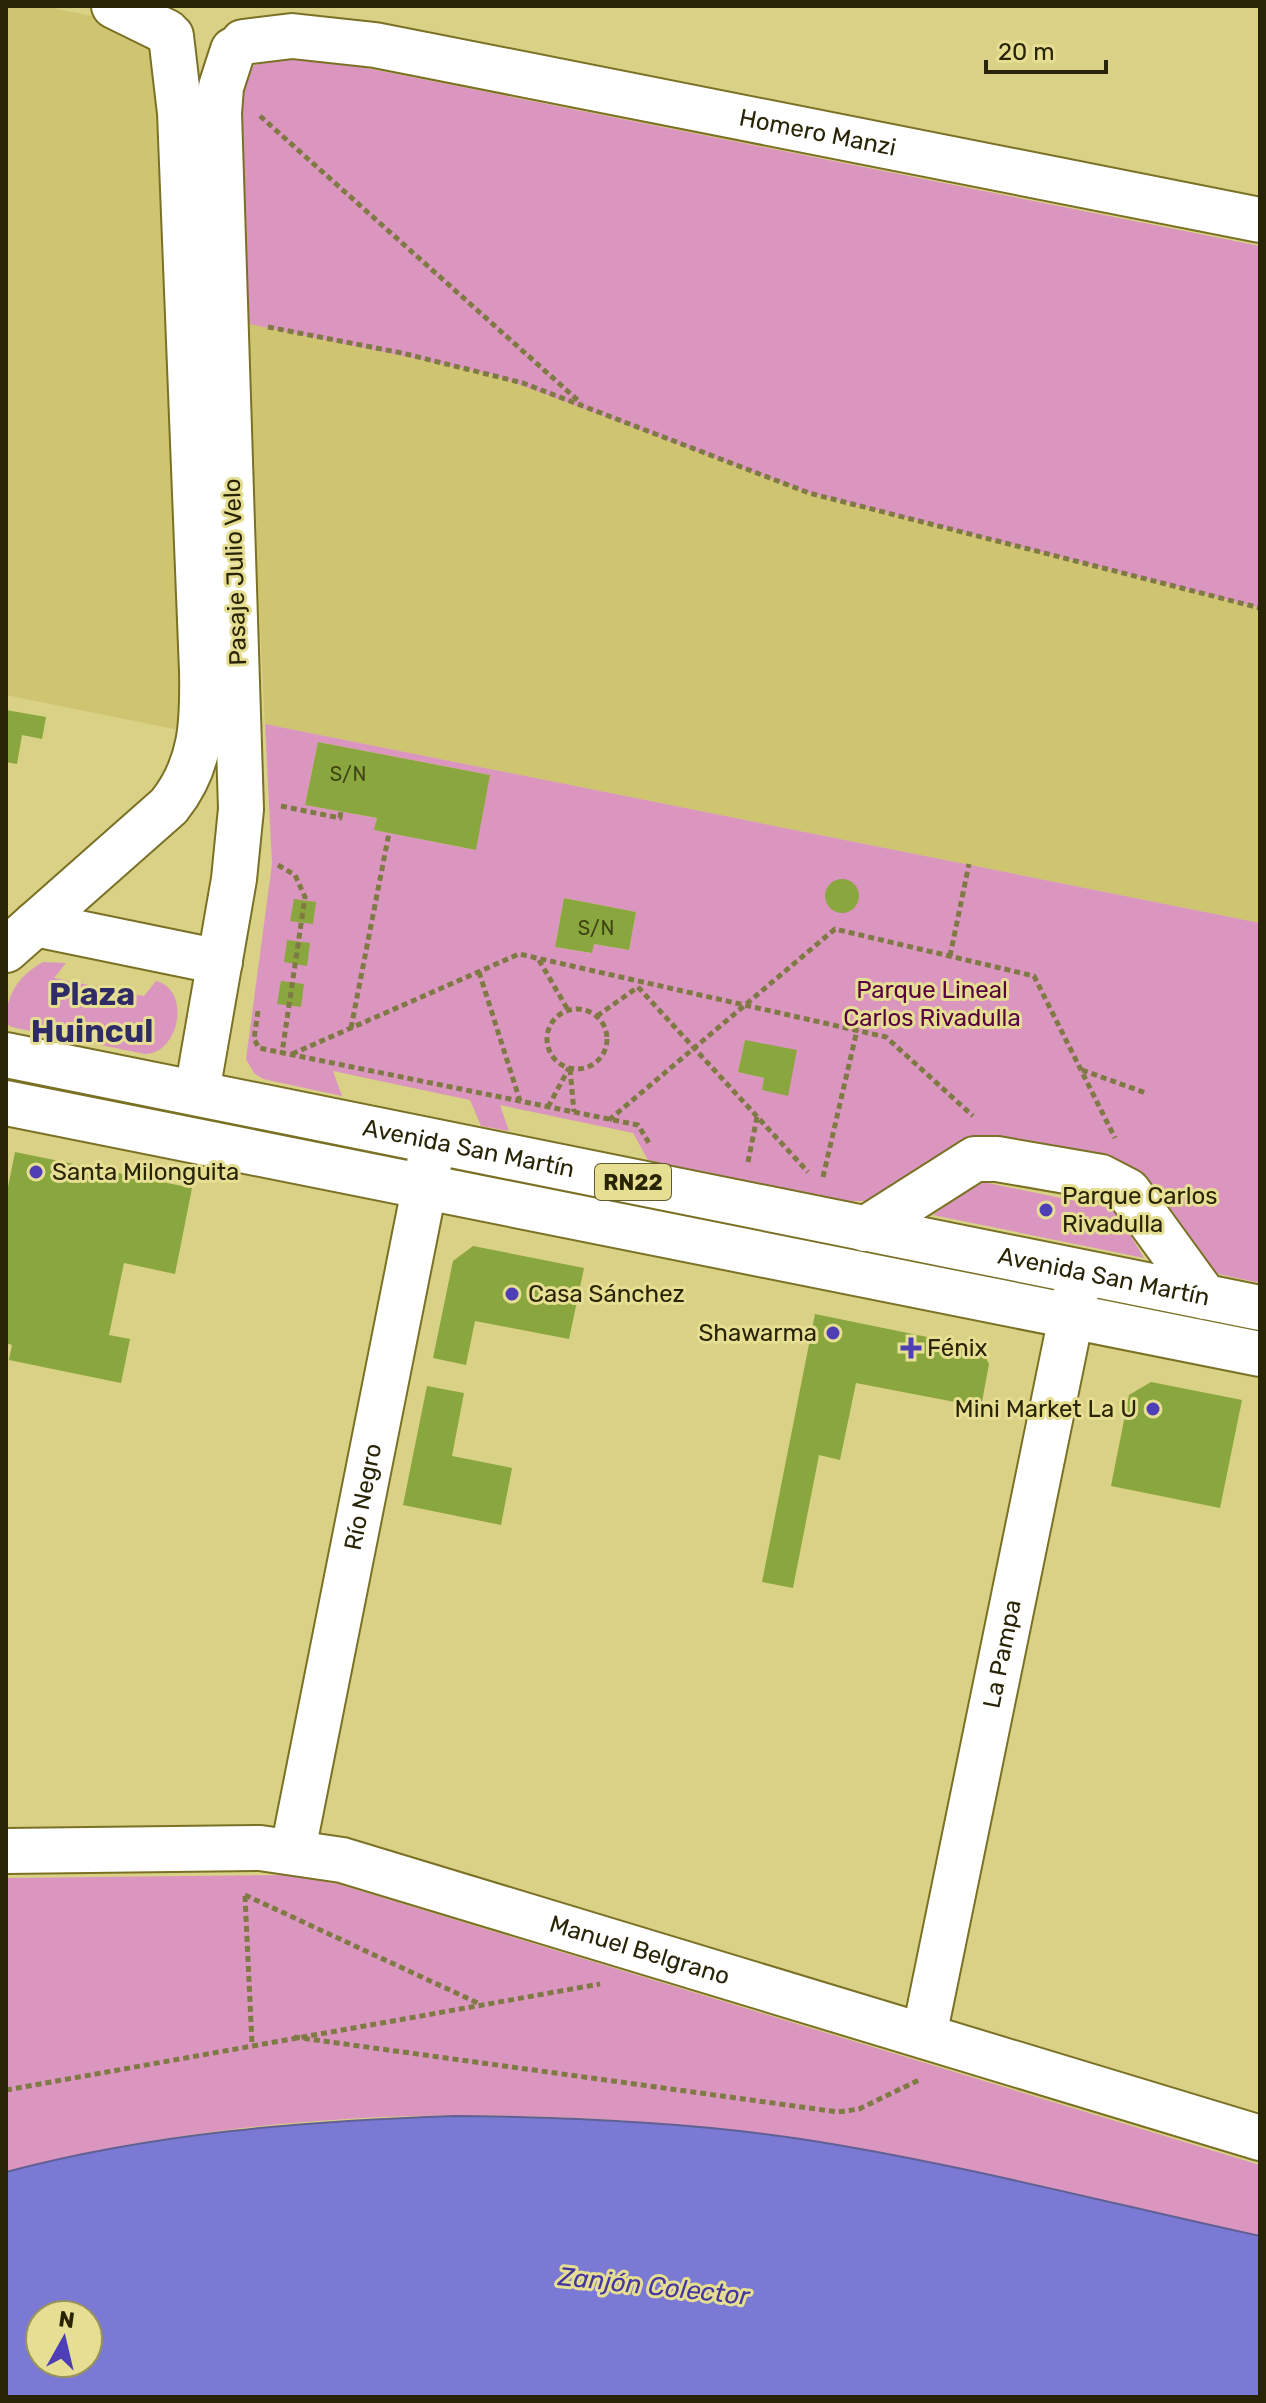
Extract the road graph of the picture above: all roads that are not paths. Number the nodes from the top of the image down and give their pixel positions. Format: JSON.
{"nodes":[{"id":1,"x":114,"y":6,"type":"edge"},
{"id":2,"x":290,"y":6,"type":"edge"},
{"id":3,"x":166,"y":25,"type":"edge"},
{"id":4,"x":245,"y":33,"type":"edge"},
{"id":5,"x":375,"y":45,"type":"junction"},
{"id":6,"x":1260,"y":220,"type":"edge"},
{"id":7,"x":21,"y":937,"type":"edge"},
{"id":8,"x":220,"y":962,"type":"junction"},
{"id":9,"x":6,"y":1055,"type":"edge"},
{"id":10,"x":197,"y":1092,"type":"junction"},
{"id":11,"x":6,"y":1103,"type":"edge"},
{"id":12,"x":433,"y":1142,"type":"junction"},
{"id":13,"x":425,"y":1186,"type":"junction"},
{"id":14,"x":865,"y":1229,"type":"junction"},
{"id":15,"x":1080,"y":1272,"type":"junction"},
{"id":16,"x":1205,"y":1297,"type":"junction"},
{"id":17,"x":1260,"y":1308,"type":"edge"},
{"id":18,"x":1072,"y":1316,"type":"junction"},
{"id":19,"x":1260,"y":1354,"type":"edge"},
{"id":20,"x":293,"y":1850,"type":"junction"},
{"id":21,"x":6,"y":1851,"type":"edge"},
{"id":22,"x":927,"y":2055,"type":"junction"},
{"id":23,"x":1260,"y":2138,"type":"edge"}],
"edges":[{"from":1,"to":3,"type":"main road"},
{"from":2,"to":5,"type":"main road","name":"Homero Manzi"},
{"from":3,"to":4,"type":"main road","name":"Homero Manzi"},
{"from":3,"to":7,"type":"main road","name":"Pasaje Julio Velo"},
{"from":4,"to":5,"type":"main road","name":"Homero Manzi"},
{"from":4,"to":8,"type":"main road","name":"Pasaje Julio Velo"},
{"from":5,"to":6,"type":"main road","name":"Homero Manzi"},
{"from":7,"to":8,"type":"main road"},
{"from":8,"to":10,"type":"main road","name":"Pasaje Julio Velo"},
{"from":9,"to":10,"type":"main road","name":"Avenida San Martín","number":"RN22"},
{"from":10,"to":12,"type":"main road","name":"Avenida San Martín","number":"RN22"},
{"from":11,"to":13,"type":"main road","name":"Avenida San Martín","number":"RN22"},
{"from":12,"to":13,"type":"main road","name":"Río Negro"},
{"from":12,"to":14,"type":"main road","name":"Avenida San Martín","number":"RN22"},
{"from":13,"to":18,"type":"main road","name":"Avenida San Martín","number":"RN22"},
{"from":13,"to":20,"type":"main road","name":"Río Negro"},
{"from":14,"to":15,"type":"main road","name":"Avenida San Martín","number":"RN22"},
{"from":14,"to":16,"type":"main road"},
{"from":15,"to":16,"type":"main road","name":"Avenida San Martín","number":"RN22"},
{"from":15,"to":18,"type":"main road","name":"La Pampa"},
{"from":16,"to":17,"type":"main road","name":"Avenida San Martín","number":"RN22"},
{"from":18,"to":19,"type":"main road","name":"Avenida San Martín","number":"RN22"},
{"from":18,"to":22,"type":"main road","name":"La Pampa"},
{"from":20,"to":21,"type":"main road","name":"Manuel Belgrano"},
{"from":20,"to":22,"type":"main road","name":"Manuel Belgrano"},
{"from":22,"to":23,"type":"main road","name":"Manuel Belgrano"}]}
